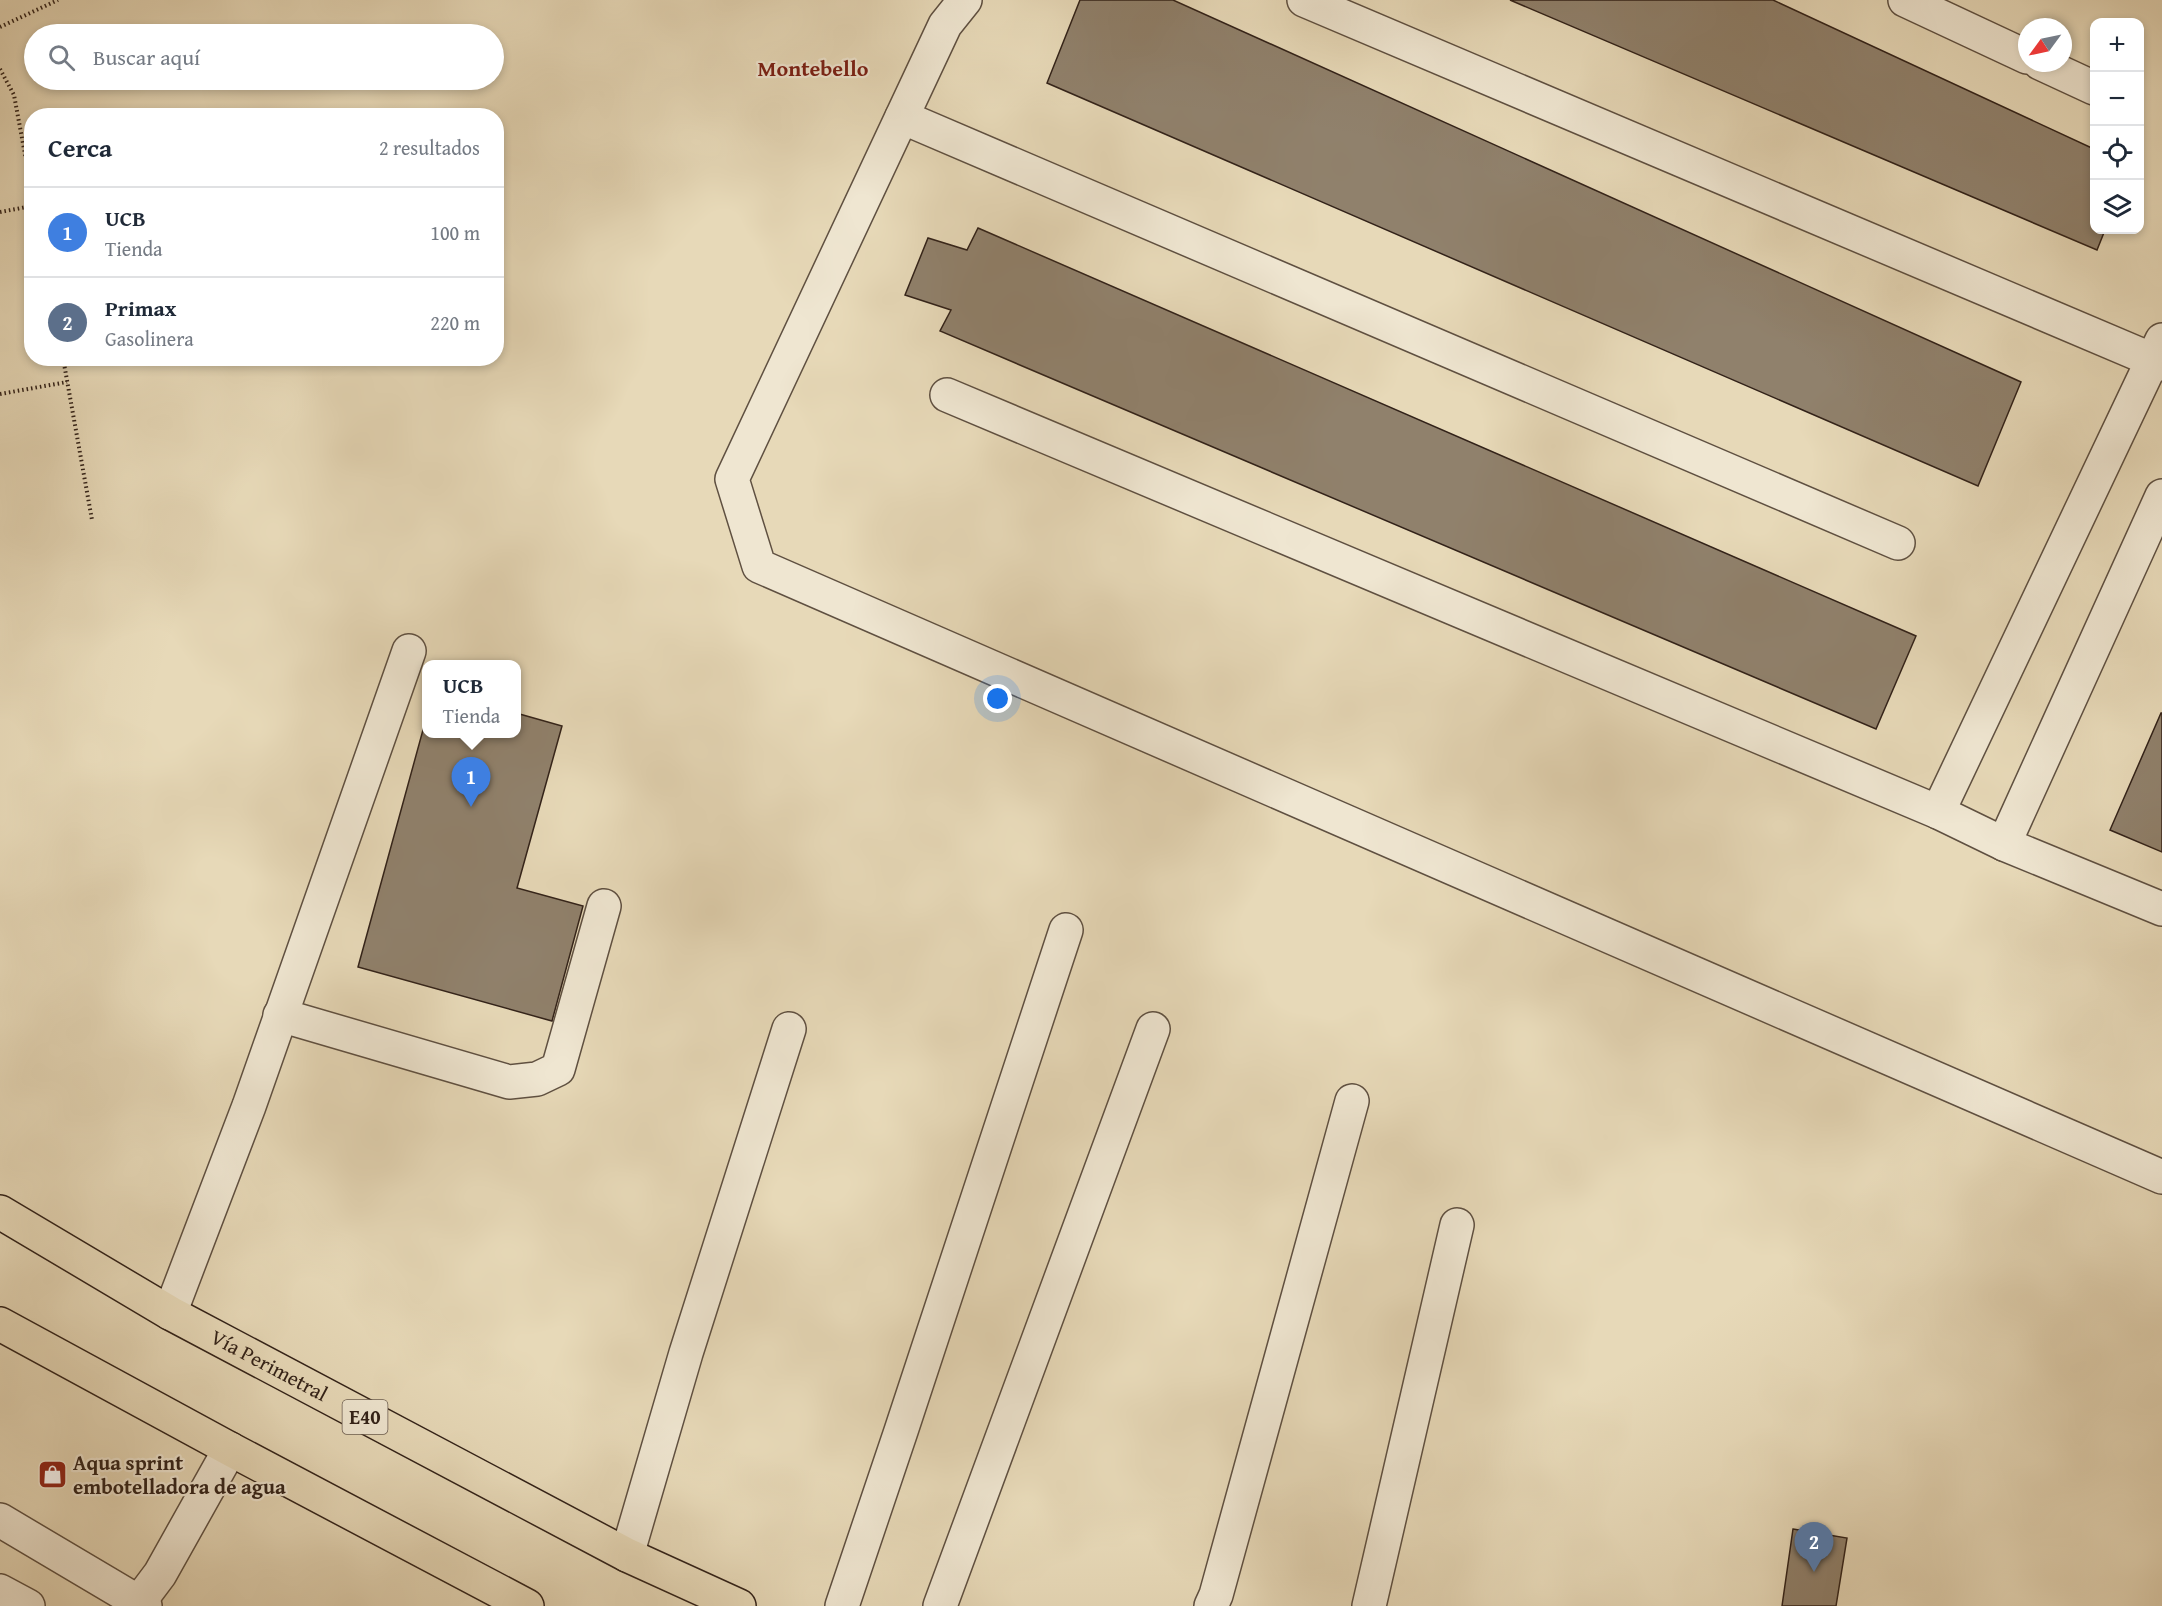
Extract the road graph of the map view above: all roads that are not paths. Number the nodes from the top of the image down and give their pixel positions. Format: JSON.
{"nodes":[{"id":1,"x":965,"y":0,"type":"edge"},
{"id":2,"x":1304,"y":0,"type":"edge"},
{"id":3,"x":1905,"y":0,"type":"edge"},
{"id":4,"x":2018,"y":53,"type":"edge"},
{"id":5,"x":2059,"y":72,"type":"edge"},
{"id":6,"x":2090,"y":86,"type":"edge"},
{"id":7,"x":902,"y":117,"type":"junction"},
{"id":8,"x":2159,"y":354,"type":"edge"},
{"id":9,"x":947,"y":395,"type":"dead end"},
{"id":10,"x":2162,"y":496,"type":"edge"},
{"id":11,"x":1898,"y":543,"type":"dead end"},
{"id":12,"x":409,"y":651,"type":"dead end"},
{"id":13,"x":1938,"y":812,"type":"junction"},
{"id":14,"x":2004,"y":844,"type":"junction"},
{"id":15,"x":604,"y":906,"type":"dead end"},
{"id":16,"x":2162,"y":909,"type":"edge"},
{"id":17,"x":1066,"y":930,"type":"dead end"},
{"id":18,"x":280,"y":1015,"type":"junction"},
{"id":19,"x":789,"y":1029,"type":"dead end"},
{"id":20,"x":1153,"y":1029,"type":"dead end"},
{"id":21,"x":1352,"y":1101,"type":"dead end"},
{"id":22,"x":2162,"y":1177,"type":"edge"},
{"id":23,"x":0,"y":1212,"type":"edge"},
{"id":24,"x":1457,"y":1225,"type":"dead end"},
{"id":25,"x":170,"y":1313,"type":"junction"},
{"id":26,"x":0,"y":1324,"type":"edge"},
{"id":27,"x":230,"y":1449,"type":"junction"},
{"id":28,"x":0,"y":1520,"type":"edge"},
{"id":29,"x":627,"y":1555,"type":"junction"},
{"id":30,"x":0,"y":1591,"type":"edge"},
{"id":31,"x":140,"y":1605,"type":"edge"},
{"id":32,"x":28,"y":1606,"type":"edge"},
{"id":33,"x":527,"y":1606,"type":"edge"},
{"id":34,"x":739,"y":1606,"type":"edge"},
{"id":35,"x":842,"y":1606,"type":"edge"},
{"id":36,"x":940,"y":1606,"type":"edge"},
{"id":37,"x":1210,"y":1606,"type":"edge"},
{"id":38,"x":1370,"y":1606,"type":"edge"}],
"edges":[{"from":1,"to":7,"type":"lane"},
{"from":2,"to":8,"type":"lane"},
{"from":3,"to":4,"type":"lane"},
{"from":5,"to":6,"type":"lane"},
{"from":7,"to":11,"type":"lane"},
{"from":7,"to":22,"type":"lane"},
{"from":8,"to":13,"type":"lane"},
{"from":9,"to":13,"type":"lane"},
{"from":10,"to":14,"type":"lane"},
{"from":12,"to":18,"type":"lane"},
{"from":13,"to":14,"type":"lane"},
{"from":14,"to":16,"type":"lane"},
{"from":15,"to":18,"type":"lane"},
{"from":17,"to":35,"type":"lane"},
{"from":18,"to":25,"type":"lane"},
{"from":19,"to":29,"type":"lane"},
{"from":20,"to":36,"type":"lane"},
{"from":21,"to":37,"type":"lane"},
{"from":23,"to":25,"type":"highway","name":"Vía Perimetral","number":"E40"},
{"from":24,"to":38,"type":"lane"},
{"from":25,"to":29,"type":"highway","name":"Vía Perimetral","number":"E40"},
{"from":26,"to":27,"type":"highway"},
{"from":27,"to":31,"type":"lane"},
{"from":27,"to":33,"type":"highway"},
{"from":28,"to":31,"type":"lane"},
{"from":29,"to":34,"type":"highway","name":"Vía Perimetral","number":"E40"},
{"from":30,"to":32,"type":"lane"}]}
